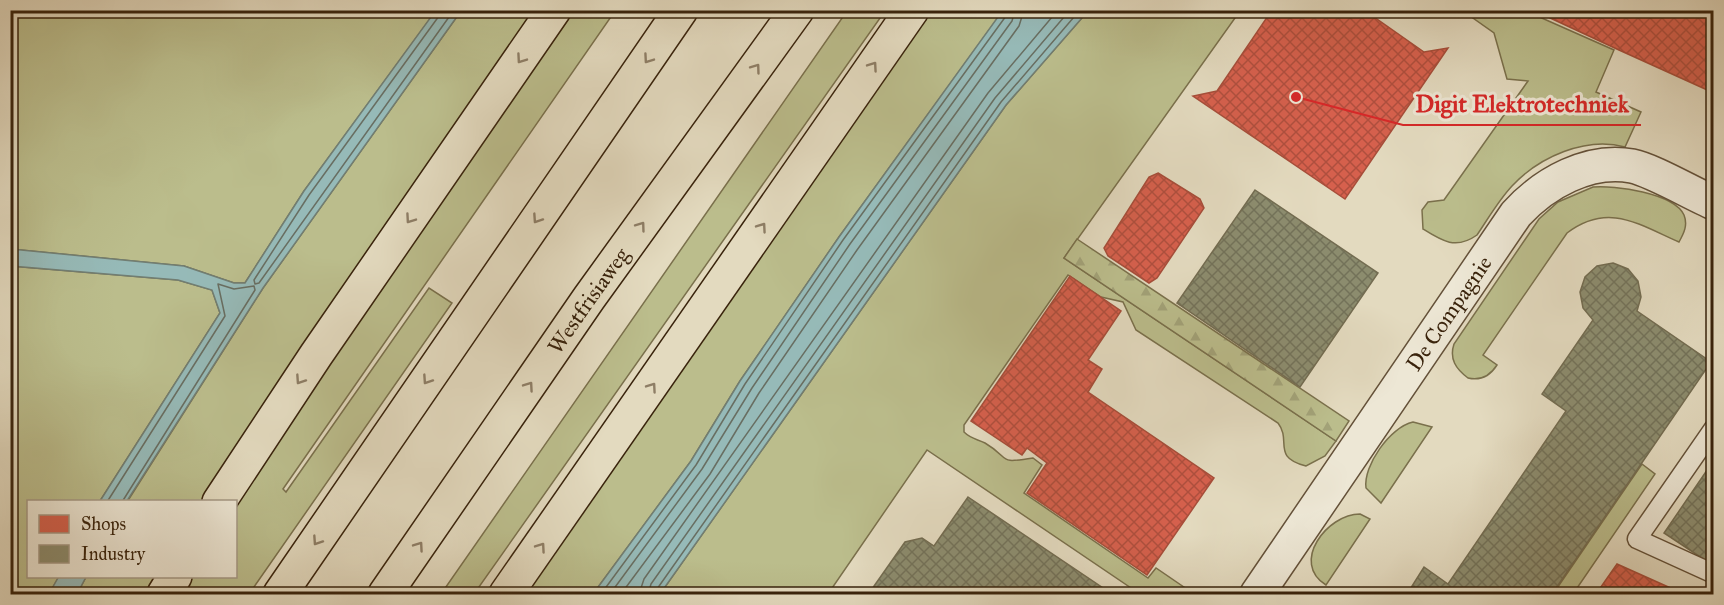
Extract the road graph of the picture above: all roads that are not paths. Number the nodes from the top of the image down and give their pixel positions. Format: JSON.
{"nodes":[{"id":1,"x":554,"y":10,"type":"edge"},
{"id":2,"x":681,"y":10,"type":"edge"},
{"id":3,"x":797,"y":10,"type":"edge"},
{"id":4,"x":912,"y":10,"type":"edge"},
{"id":5,"x":1713,"y":203,"type":"edge"},
{"id":6,"x":1713,"y":428,"type":"edge"},
{"id":7,"x":220,"y":500,"type":"edge"},
{"id":8,"x":1713,"y":574,"type":"edge"},
{"id":9,"x":174,"y":578,"type":"edge"},
{"id":10,"x":164,"y":594,"type":"edge"},
{"id":11,"x":280,"y":594,"type":"edge"},
{"id":12,"x":386,"y":594,"type":"edge"},
{"id":13,"x":506,"y":594,"type":"edge"},
{"id":14,"x":1257,"y":594,"type":"edge"}],
"edges":[{"from":1,"to":7,"type":"highway","one_way":true},
{"from":2,"to":11,"type":"highway","one_way":true},
{"from":12,"to":3,"type":"highway","name":"Westfrisiaweg","one_way":true},
{"from":13,"to":4,"type":"highway","one_way":true},
{"from":5,"to":14,"type":"street","name":"De Compagnie"},
{"from":6,"to":8,"type":"lane"},
{"from":9,"to":10,"type":"highway"}]}
